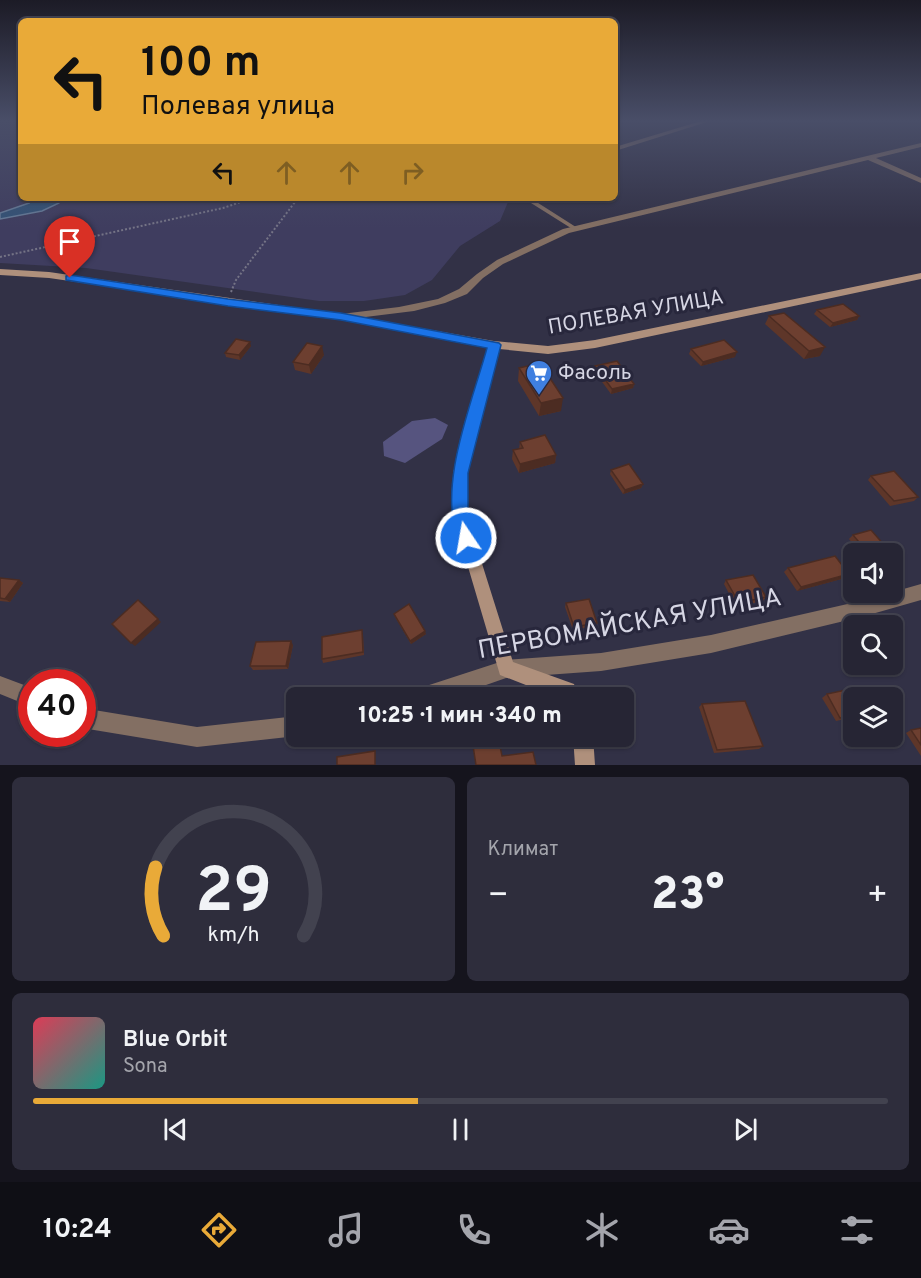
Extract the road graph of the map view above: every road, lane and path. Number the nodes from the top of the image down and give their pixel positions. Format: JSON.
{"nodes":[{"id":1,"x":875,"y":157,"type":"edge"},
{"id":2,"x":870,"y":158,"type":"junction"},
{"id":3,"x":921,"y":181,"type":"edge"},
{"id":4,"x":244,"y":201,"type":"edge"},
{"id":5,"x":296,"y":201,"type":"edge"},
{"id":6,"x":532,"y":201,"type":"edge"},
{"id":7,"x":576,"y":229,"type":"junction"},
{"id":8,"x":0,"y":257,"type":"edge"},
{"id":9,"x":0,"y":272,"type":"edge"},
{"id":10,"x":921,"y":276,"type":"edge"},
{"id":11,"x":228,"y":302,"type":"junction"},
{"id":12,"x":341,"y":317,"type":"junction"},
{"id":13,"x":494,"y":345,"type":"junction"},
{"id":14,"x":921,"y":592,"type":"edge"},
{"id":15,"x":506,"y":669,"type":"junction"},
{"id":16,"x":0,"y":685,"type":"edge"},
{"id":17,"x":453,"y":687,"type":"edge"},
{"id":18,"x":556,"y":687,"type":"edge"},
{"id":19,"x":18,"y":692,"type":"edge"},
{"id":20,"x":96,"y":720,"type":"edge"},
{"id":21,"x":286,"y":727,"type":"edge"},
{"id":22,"x":584,"y":747,"type":"edge"},
{"id":23,"x":585,"y":765,"type":"edge"}],
"edges":[{"from":1,"to":2,"type":"street"},
{"from":2,"to":3,"type":"street"},
{"from":2,"to":7,"type":"street"},
{"from":4,"to":8,"type":"path"},
{"from":5,"to":11,"type":"path"},
{"from":6,"to":7,"type":"lane"},
{"from":7,"to":12,"type":"street"},
{"from":9,"to":11,"type":"street","name":"ПОЛЕВАЯ УЛИЦА"},
{"from":10,"to":13,"type":"street","name":"ПОЛЕВАЯ УЛИЦА"},
{"from":11,"to":12,"type":"street","name":"ПОЛЕВАЯ УЛИЦА"},
{"from":12,"to":13,"type":"street","name":"ПОЛЕВАЯ УЛИЦА"},
{"from":13,"to":15,"type":"street"},
{"from":14,"to":15,"type":"street","name":"ПЕРВОМАЙСКАЯ УЛИЦА"},
{"from":15,"to":17,"type":"street","name":"ПЕРВОМАЙСКАЯ УЛИЦА"},
{"from":15,"to":18,"type":"street"},
{"from":16,"to":19,"type":"street"},
{"from":20,"to":21,"type":"street"},
{"from":22,"to":23,"type":"street"}]}
